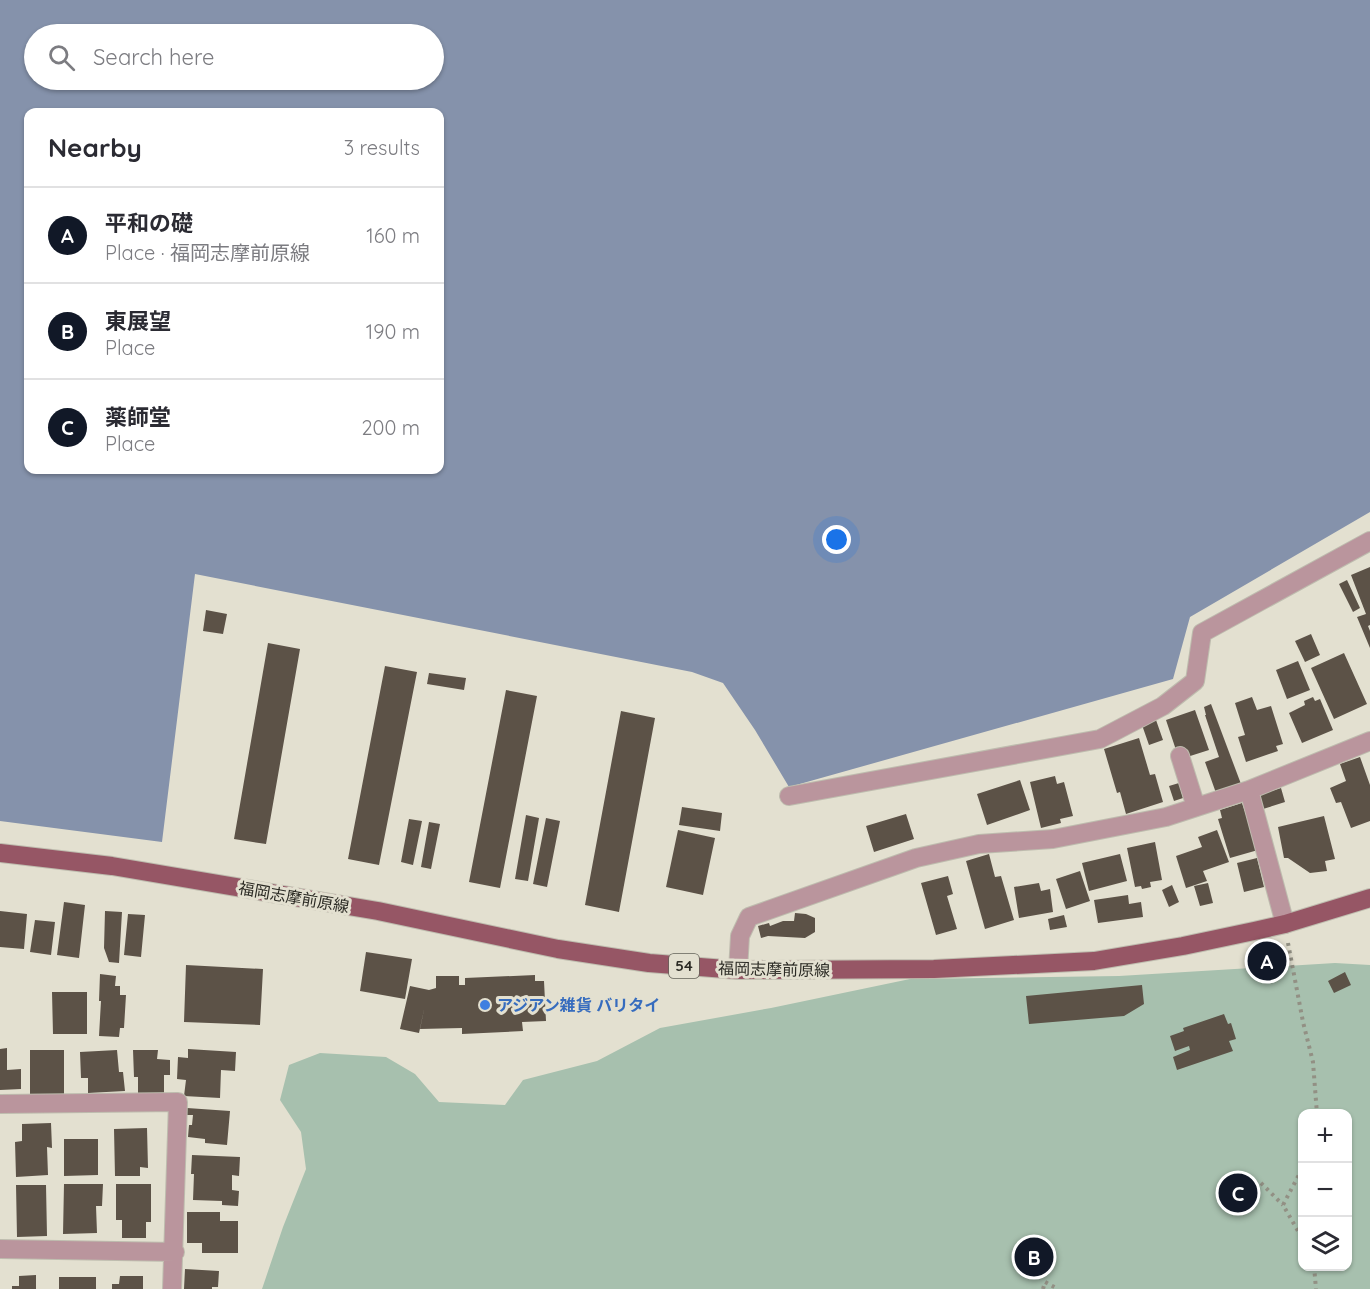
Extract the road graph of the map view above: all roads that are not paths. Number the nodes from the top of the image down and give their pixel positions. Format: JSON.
{"nodes":[{"id":1,"x":1370,"y":541,"type":"edge"},
{"id":2,"x":1370,"y":741,"type":"edge"},
{"id":3,"x":1180,"y":756,"type":"dead end"},
{"id":4,"x":1249,"y":790,"type":"junction"},
{"id":5,"x":789,"y":796,"type":"dead end"},
{"id":6,"x":1196,"y":807,"type":"junction"},
{"id":7,"x":0,"y":853,"type":"edge"},
{"id":8,"x":1370,"y":898,"type":"edge"},
{"id":9,"x":1285,"y":924,"type":"junction"},
{"id":10,"x":738,"y":970,"type":"junction"},
{"id":11,"x":0,"y":1104,"type":"edge"},
{"id":12,"x":0,"y":1250,"type":"edge"},
{"id":13,"x":175,"y":1252,"type":"junction"},
{"id":14,"x":172,"y":1289,"type":"edge"}],
"edges":[{"from":1,"to":5,"type":"street"},
{"from":2,"to":4,"type":"street"},
{"from":3,"to":6,"type":"street"},
{"from":4,"to":6,"type":"street"},
{"from":4,"to":9,"type":"street"},
{"from":6,"to":10,"type":"street"},
{"from":7,"to":10,"type":"main road","name":"福岡志摩前原線","number":"54"},
{"from":8,"to":9,"type":"main road","name":"福岡志摩前原線","number":"54"},
{"from":9,"to":10,"type":"main road","name":"福岡志摩前原線","number":"54"},
{"from":11,"to":13,"type":"street"},
{"from":12,"to":13,"type":"street"},
{"from":13,"to":14,"type":"street"}]}
